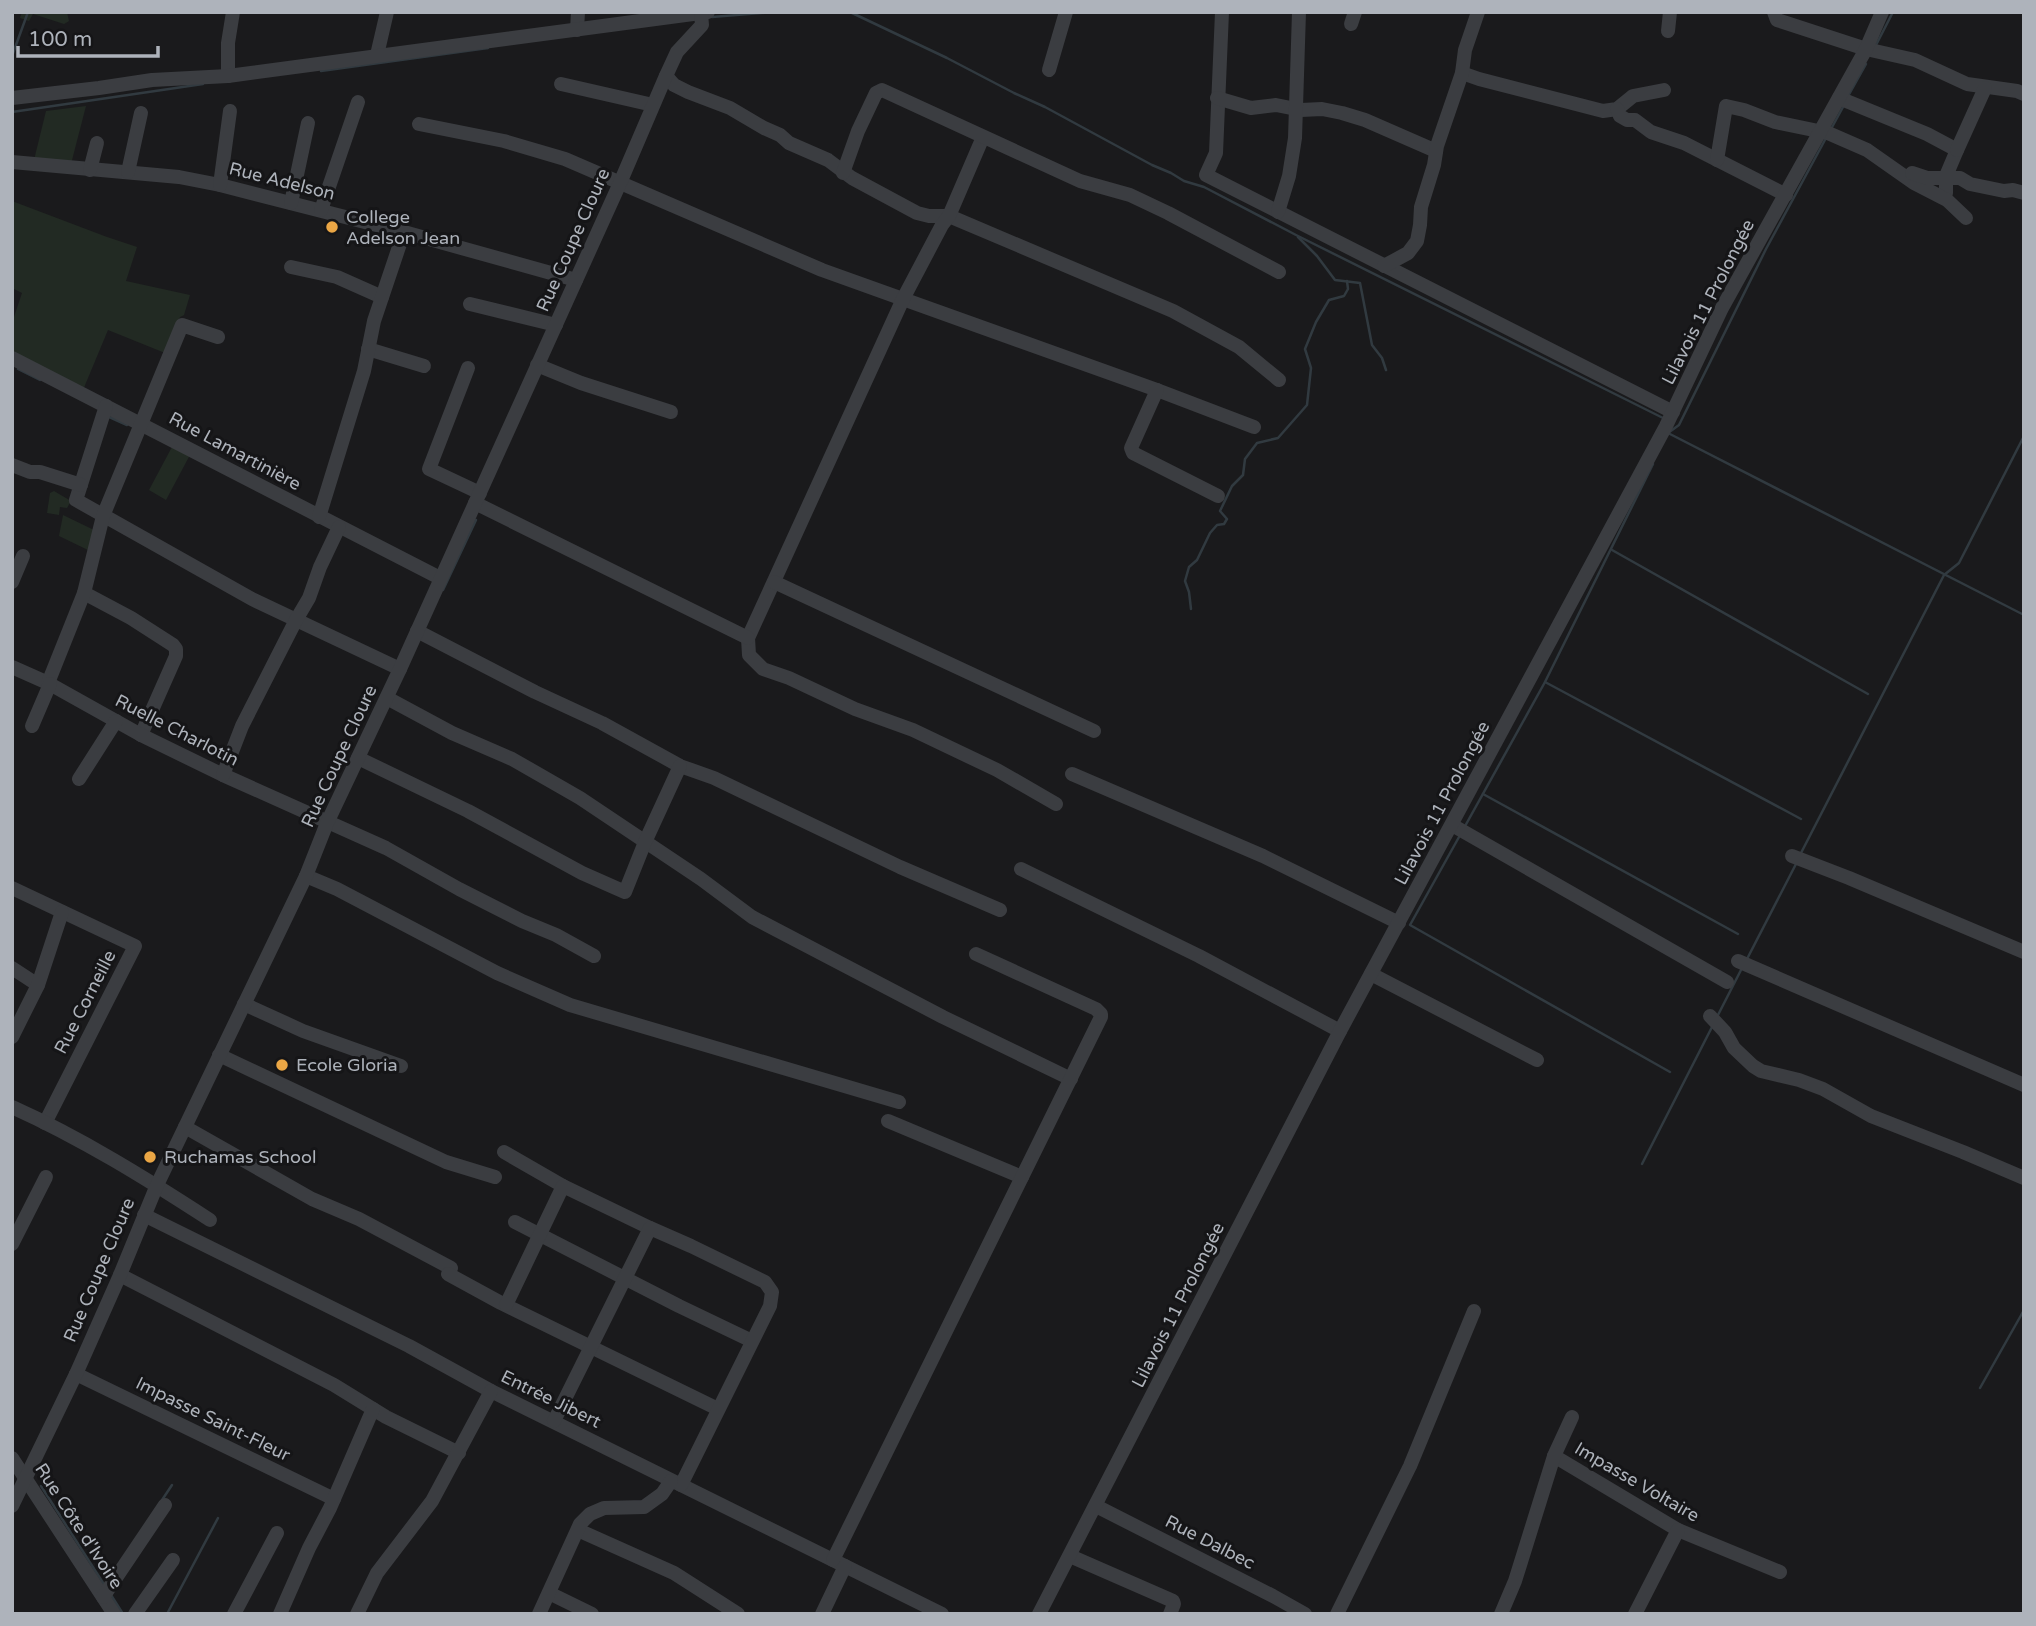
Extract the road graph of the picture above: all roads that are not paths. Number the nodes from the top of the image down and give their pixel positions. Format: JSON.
{"nodes":[{"id":1,"x":233,"y":12,"type":"edge"},
{"id":2,"x":387,"y":12,"type":"edge"},
{"id":3,"x":578,"y":12,"type":"edge"},
{"id":4,"x":1066,"y":12,"type":"edge"},
{"id":5,"x":1222,"y":12,"type":"edge"},
{"id":6,"x":1298,"y":12,"type":"edge"},
{"id":7,"x":1478,"y":12,"type":"edge"},
{"id":8,"x":1670,"y":12,"type":"edge"},
{"id":9,"x":1774,"y":12,"type":"edge"},
{"id":10,"x":1882,"y":12,"type":"edge"},
{"id":11,"x":704,"y":15,"type":"edge"},
{"id":12,"x":577,"y":30,"type":"junction"},
{"id":13,"x":1668,"y":31,"type":"dead end"},
{"id":14,"x":1866,"y":49,"type":"junction"},
{"id":15,"x":376,"y":55,"type":"junction"},
{"id":16,"x":1049,"y":70,"type":"dead end"},
{"id":17,"x":1462,"y":73,"type":"junction"},
{"id":18,"x":228,"y":76,"type":"junction"},
{"id":19,"x":666,"y":76,"type":"junction"},
{"id":20,"x":561,"y":84,"type":"dead end"},
{"id":21,"x":1985,"y":88,"type":"junction"},
{"id":22,"x":1664,"y":90,"type":"dead end"},
{"id":23,"x":2024,"y":94,"type":"edge"},
{"id":24,"x":12,"y":97,"type":"edge"},
{"id":25,"x":1217,"y":98,"type":"junction"},
{"id":26,"x":1839,"y":98,"type":"junction"},
{"id":27,"x":358,"y":102,"type":"dead end"},
{"id":28,"x":653,"y":105,"type":"junction"},
{"id":29,"x":1295,"y":109,"type":"junction"},
{"id":30,"x":1616,"y":109,"type":"junction"},
{"id":31,"x":230,"y":111,"type":"dead end"},
{"id":32,"x":141,"y":113,"type":"dead end"},
{"id":33,"x":308,"y":123,"type":"dead end"},
{"id":34,"x":419,"y":124,"type":"dead end"},
{"id":35,"x":1821,"y":131,"type":"junction"},
{"id":36,"x":983,"y":137,"type":"junction"},
{"id":37,"x":97,"y":143,"type":"dead end"},
{"id":38,"x":1957,"y":150,"type":"junction"},
{"id":39,"x":1436,"y":152,"type":"junction"},
{"id":40,"x":1717,"y":160,"type":"junction"},
{"id":41,"x":12,"y":162,"type":"edge"},
{"id":42,"x":1893,"y":169,"type":"junction"},
{"id":43,"x":90,"y":170,"type":"junction"},
{"id":44,"x":128,"y":173,"type":"junction"},
{"id":45,"x":843,"y":173,"type":"junction"},
{"id":46,"x":1946,"y":178,"type":"junction"},
{"id":47,"x":620,"y":183,"type":"junction"},
{"id":48,"x":220,"y":184,"type":"junction"},
{"id":49,"x":2024,"y":193,"type":"edge"},
{"id":50,"x":1786,"y":195,"type":"junction"},
{"id":51,"x":1943,"y":197,"type":"junction"},
{"id":52,"x":291,"y":203,"type":"junction"},
{"id":53,"x":321,"y":210,"type":"junction"},
{"id":54,"x":1278,"y":212,"type":"junction"},
{"id":55,"x":950,"y":216,"type":"junction"},
{"id":56,"x":1966,"y":218,"type":"dead end"},
{"id":57,"x":404,"y":232,"type":"junction"},
{"id":58,"x":1384,"y":266,"type":"junction"},
{"id":59,"x":291,"y":267,"type":"dead end"},
{"id":60,"x":1279,"y":272,"type":"dead end"},
{"id":61,"x":576,"y":280,"type":"junction"},
{"id":62,"x":382,"y":297,"type":"junction"},
{"id":63,"x":903,"y":299,"type":"junction"},
{"id":64,"x":470,"y":304,"type":"dead end"},
{"id":65,"x":556,"y":326,"type":"junction"},
{"id":66,"x":218,"y":337,"type":"dead end"},
{"id":67,"x":368,"y":349,"type":"junction"},
{"id":68,"x":12,"y":358,"type":"edge"},
{"id":69,"x":537,"y":365,"type":"junction"},
{"id":70,"x":424,"y":366,"type":"dead end"},
{"id":71,"x":468,"y":368,"type":"dead end"},
{"id":72,"x":1279,"y":380,"type":"dead end"},
{"id":73,"x":1157,"y":390,"type":"junction"},
{"id":74,"x":104,"y":410,"type":"junction"},
{"id":75,"x":671,"y":412,"type":"dead end"},
{"id":76,"x":1673,"y":412,"type":"junction"},
{"id":77,"x":142,"y":424,"type":"junction"},
{"id":78,"x":1254,"y":427,"type":"dead end"},
{"id":79,"x":12,"y":465,"type":"edge"},
{"id":80,"x":81,"y":485,"type":"junction"},
{"id":81,"x":1218,"y":496,"type":"dead end"},
{"id":82,"x":477,"y":498,"type":"junction"},
{"id":83,"x":103,"y":516,"type":"junction"},
{"id":84,"x":319,"y":517,"type":"junction"},
{"id":85,"x":339,"y":527,"type":"junction"},
{"id":86,"x":23,"y":556,"type":"dead end"},
{"id":87,"x":440,"y":578,"type":"junction"},
{"id":88,"x":12,"y":582,"type":"edge"},
{"id":89,"x":774,"y":582,"type":"junction"},
{"id":90,"x":84,"y":593,"type":"junction"},
{"id":91,"x":296,"y":620,"type":"junction"},
{"id":92,"x":417,"y":631,"type":"junction"},
{"id":93,"x":748,"y":638,"type":"junction"},
{"id":94,"x":12,"y":667,"type":"edge"},
{"id":95,"x":400,"y":669,"type":"junction"},
{"id":96,"x":49,"y":684,"type":"junction"},
{"id":97,"x":387,"y":698,"type":"junction"},
{"id":98,"x":116,"y":721,"type":"junction"},
{"id":99,"x":32,"y":726,"type":"dead end"},
{"id":100,"x":1094,"y":731,"type":"dead end"},
{"id":101,"x":141,"y":735,"type":"junction"},
{"id":102,"x":358,"y":758,"type":"junction"},
{"id":103,"x":680,"y":766,"type":"junction"},
{"id":104,"x":1072,"y":774,"type":"dead end"},
{"id":105,"x":223,"y":775,"type":"junction"},
{"id":106,"x":79,"y":779,"type":"dead end"},
{"id":107,"x":1056,"y":804,"type":"dead end"},
{"id":108,"x":327,"y":823,"type":"junction"},
{"id":109,"x":1452,"y":825,"type":"junction"},
{"id":110,"x":645,"y":842,"type":"junction"},
{"id":111,"x":1792,"y":856,"type":"dead end"},
{"id":112,"x":1021,"y":869,"type":"dead end"},
{"id":113,"x":306,"y":876,"type":"junction"},
{"id":114,"x":12,"y":888,"type":"edge"},
{"id":115,"x":1000,"y":911,"type":"dead end"},
{"id":116,"x":62,"y":912,"type":"junction"},
{"id":117,"x":1399,"y":923,"type":"junction"},
{"id":118,"x":2024,"y":952,"type":"edge"},
{"id":119,"x":976,"y":954,"type":"dead end"},
{"id":120,"x":594,"y":956,"type":"dead end"},
{"id":121,"x":1738,"y":961,"type":"dead end"},
{"id":122,"x":12,"y":968,"type":"edge"},
{"id":123,"x":1371,"y":974,"type":"junction"},
{"id":124,"x":1727,"y":982,"type":"dead end"},
{"id":125,"x":38,"y":985,"type":"junction"},
{"id":126,"x":244,"y":1004,"type":"junction"},
{"id":127,"x":1710,"y":1016,"type":"dead end"},
{"id":128,"x":1340,"y":1031,"type":"junction"},
{"id":129,"x":12,"y":1037,"type":"edge"},
{"id":130,"x":219,"y":1055,"type":"junction"},
{"id":131,"x":1537,"y":1060,"type":"dead end"},
{"id":132,"x":401,"y":1066,"type":"dead end"},
{"id":133,"x":1071,"y":1079,"type":"junction"},
{"id":134,"x":2024,"y":1085,"type":"edge"},
{"id":135,"x":899,"y":1102,"type":"dead end"},
{"id":136,"x":12,"y":1107,"type":"edge"},
{"id":137,"x":888,"y":1121,"type":"dead end"},
{"id":138,"x":45,"y":1123,"type":"junction"},
{"id":139,"x":185,"y":1127,"type":"junction"},
{"id":140,"x":504,"y":1152,"type":"dead end"},
{"id":141,"x":46,"y":1177,"type":"dead end"},
{"id":142,"x":495,"y":1177,"type":"dead end"},
{"id":143,"x":1022,"y":1177,"type":"junction"},
{"id":144,"x":2024,"y":1178,"type":"edge"},
{"id":145,"x":157,"y":1185,"type":"junction"},
{"id":146,"x":563,"y":1186,"type":"junction"},
{"id":147,"x":144,"y":1215,"type":"junction"},
{"id":148,"x":210,"y":1220,"type":"dead end"},
{"id":149,"x":515,"y":1222,"type":"dead end"},
{"id":150,"x":650,"y":1228,"type":"junction"},
{"id":151,"x":540,"y":1234,"type":"junction"},
{"id":152,"x":12,"y":1244,"type":"edge"},
{"id":153,"x":120,"y":1275,"type":"junction"},
{"id":154,"x":625,"y":1279,"type":"junction"},
{"id":155,"x":506,"y":1305,"type":"junction"},
{"id":156,"x":1474,"y":1311,"type":"dead end"},
{"id":157,"x":752,"y":1341,"type":"junction"},
{"id":158,"x":591,"y":1346,"type":"junction"},
{"id":159,"x":76,"y":1374,"type":"junction"},
{"id":160,"x":491,"y":1391,"type":"junction"},
{"id":161,"x":373,"y":1409,"type":"junction"},
{"id":162,"x":718,"y":1409,"type":"junction"},
{"id":163,"x":1572,"y":1417,"type":"dead end"},
{"id":164,"x":554,"y":1421,"type":"junction"},
{"id":165,"x":459,"y":1453,"type":"junction"},
{"id":166,"x":1554,"y":1456,"type":"junction"},
{"id":167,"x":12,"y":1458,"type":"edge"},
{"id":168,"x":25,"y":1477,"type":"junction"},
{"id":169,"x":676,"y":1483,"type":"junction"},
{"id":170,"x":334,"y":1499,"type":"junction"},
{"id":171,"x":165,"y":1505,"type":"dead end"},
{"id":172,"x":12,"y":1506,"type":"edge"},
{"id":173,"x":1096,"y":1506,"type":"junction"},
{"id":174,"x":578,"y":1530,"type":"junction"},
{"id":175,"x":1678,"y":1530,"type":"junction"},
{"id":176,"x":277,"y":1533,"type":"dead end"},
{"id":177,"x":1070,"y":1556,"type":"junction"},
{"id":178,"x":173,"y":1560,"type":"dead end"},
{"id":179,"x":839,"y":1563,"type":"junction"},
{"id":180,"x":1780,"y":1572,"type":"dead end"},
{"id":181,"x":549,"y":1593,"type":"junction"},
{"id":182,"x":103,"y":1597,"type":"junction"},
{"id":183,"x":114,"y":1614,"type":"edge"},
{"id":184,"x":135,"y":1614,"type":"edge"},
{"id":185,"x":234,"y":1614,"type":"edge"},
{"id":186,"x":280,"y":1614,"type":"edge"},
{"id":187,"x":357,"y":1614,"type":"edge"},
{"id":188,"x":539,"y":1614,"type":"edge"},
{"id":189,"x":592,"y":1614,"type":"edge"},
{"id":190,"x":738,"y":1614,"type":"edge"},
{"id":191,"x":822,"y":1614,"type":"edge"},
{"id":192,"x":942,"y":1614,"type":"edge"},
{"id":193,"x":1039,"y":1614,"type":"edge"},
{"id":194,"x":1170,"y":1614,"type":"edge"},
{"id":195,"x":1305,"y":1614,"type":"edge"},
{"id":196,"x":1337,"y":1614,"type":"edge"},
{"id":197,"x":1501,"y":1614,"type":"edge"},
{"id":198,"x":1634,"y":1614,"type":"edge"}],
"edges":[{"from":1,"to":18,"type":"street"},
{"from":2,"to":15,"type":"street"},
{"from":3,"to":12,"type":"street"},
{"from":4,"to":16,"type":"street"},
{"from":5,"to":25,"type":"street"},
{"from":6,"to":29,"type":"street"},
{"from":7,"to":17,"type":"street"},
{"from":8,"to":13,"type":"street"},
{"from":9,"to":14,"type":"street"},
{"from":10,"to":14,"type":"street","name":"Lilavois 11 Prolongée"},
{"from":11,"to":12,"type":"street"},
{"from":11,"to":19,"type":"street","name":"Rue Coupe Cloure"},
{"from":12,"to":15,"type":"street"},
{"from":14,"to":21,"type":"street"},
{"from":14,"to":26,"type":"street","name":"Lilavois 11 Prolongée"},
{"from":15,"to":18,"type":"street"},
{"from":17,"to":30,"type":"street"},
{"from":17,"to":39,"type":"street"},
{"from":18,"to":24,"type":"street"},
{"from":19,"to":28,"type":"street","name":"Rue Coupe Cloure"},
{"from":19,"to":45,"type":"street"},
{"from":20,"to":28,"type":"street"},
{"from":21,"to":23,"type":"street"},
{"from":21,"to":38,"type":"street"},
{"from":22,"to":30,"type":"street"},
{"from":25,"to":29,"type":"street"},
{"from":25,"to":54,"type":"street"},
{"from":26,"to":35,"type":"street","name":"Lilavois 11 Prolongée"},
{"from":26,"to":38,"type":"street"},
{"from":27,"to":53,"type":"street"},
{"from":28,"to":47,"type":"street","name":"Rue Coupe Cloure"},
{"from":29,"to":39,"type":"street"},
{"from":29,"to":54,"type":"street"},
{"from":30,"to":40,"type":"street"},
{"from":31,"to":48,"type":"street"},
{"from":32,"to":44,"type":"street"},
{"from":33,"to":52,"type":"street"},
{"from":34,"to":47,"type":"street"},
{"from":35,"to":40,"type":"street"},
{"from":35,"to":42,"type":"street"},
{"from":35,"to":50,"type":"street","name":"Lilavois 11 Prolongée"},
{"from":36,"to":45,"type":"street"},
{"from":36,"to":55,"type":"street"},
{"from":36,"to":60,"type":"street"},
{"from":37,"to":43,"type":"street"},
{"from":38,"to":46,"type":"street"},
{"from":39,"to":58,"type":"street"},
{"from":40,"to":50,"type":"street"},
{"from":41,"to":43,"type":"street","name":"Rue Adelson"},
{"from":42,"to":46,"type":"street"},
{"from":42,"to":51,"type":"street"},
{"from":43,"to":44,"type":"street","name":"Rue Adelson"},
{"from":44,"to":48,"type":"street","name":"Rue Adelson"},
{"from":45,"to":55,"type":"street"},
{"from":46,"to":49,"type":"street"},
{"from":46,"to":51,"type":"street"},
{"from":47,"to":61,"type":"street","name":"Rue Coupe Cloure"},
{"from":47,"to":63,"type":"street"},
{"from":48,"to":52,"type":"street","name":"Rue Adelson"},
{"from":50,"to":76,"type":"street","name":"Lilavois 11 Prolongée"},
{"from":51,"to":56,"type":"street"},
{"from":52,"to":53,"type":"street","name":"Rue Adelson"},
{"from":53,"to":57,"type":"street","name":"Rue Adelson"},
{"from":54,"to":58,"type":"street"},
{"from":55,"to":63,"type":"street"},
{"from":55,"to":72,"type":"street"},
{"from":57,"to":61,"type":"street","name":"Rue Adelson"},
{"from":57,"to":62,"type":"street"},
{"from":58,"to":76,"type":"street"},
{"from":59,"to":62,"type":"street"},
{"from":61,"to":65,"type":"street","name":"Rue Coupe Cloure"},
{"from":62,"to":67,"type":"street"},
{"from":63,"to":73,"type":"street"},
{"from":63,"to":89,"type":"street"},
{"from":64,"to":65,"type":"street"},
{"from":65,"to":69,"type":"street","name":"Rue Coupe Cloure"},
{"from":66,"to":77,"type":"street"},
{"from":67,"to":70,"type":"street"},
{"from":67,"to":84,"type":"street"},
{"from":68,"to":74,"type":"street","name":"Rue Lamartinière"},
{"from":69,"to":75,"type":"street"},
{"from":69,"to":82,"type":"street","name":"Rue Coupe Cloure"},
{"from":71,"to":82,"type":"street"},
{"from":73,"to":78,"type":"street"},
{"from":73,"to":81,"type":"street"},
{"from":74,"to":77,"type":"street","name":"Rue Lamartinière"},
{"from":74,"to":80,"type":"street"},
{"from":76,"to":109,"type":"street","name":"Lilavois 11 Prolongée"},
{"from":77,"to":83,"type":"street"},
{"from":77,"to":84,"type":"street","name":"Rue Lamartinière"},
{"from":79,"to":80,"type":"street"},
{"from":80,"to":83,"type":"street"},
{"from":82,"to":87,"type":"street","name":"Rue Coupe Cloure"},
{"from":82,"to":93,"type":"street"},
{"from":83,"to":90,"type":"street"},
{"from":83,"to":91,"type":"street"},
{"from":84,"to":85,"type":"street","name":"Rue Lamartinière"},
{"from":85,"to":87,"type":"street","name":"Rue Lamartinière"},
{"from":85,"to":91,"type":"street"},
{"from":86,"to":88,"type":"street"},
{"from":87,"to":92,"type":"street","name":"Rue Coupe Cloure"},
{"from":89,"to":93,"type":"street"},
{"from":89,"to":100,"type":"street"},
{"from":90,"to":96,"type":"street"},
{"from":90,"to":101,"type":"street"},
{"from":91,"to":95,"type":"street"},
{"from":91,"to":105,"type":"street"},
{"from":92,"to":95,"type":"street","name":"Rue Coupe Cloure"},
{"from":92,"to":103,"type":"street"},
{"from":93,"to":107,"type":"street"},
{"from":94,"to":96,"type":"street","name":"Ruelle Charlotin"},
{"from":95,"to":97,"type":"street","name":"Rue Coupe Cloure"},
{"from":96,"to":98,"type":"street","name":"Ruelle Charlotin"},
{"from":96,"to":99,"type":"street"},
{"from":97,"to":102,"type":"street","name":"Rue Coupe Cloure"},
{"from":97,"to":110,"type":"street"},
{"from":98,"to":101,"type":"street","name":"Ruelle Charlotin"},
{"from":98,"to":106,"type":"street"},
{"from":101,"to":105,"type":"street","name":"Ruelle Charlotin"},
{"from":102,"to":108,"type":"street","name":"Rue Coupe Cloure"},
{"from":102,"to":110,"type":"street"},
{"from":103,"to":110,"type":"street"},
{"from":103,"to":115,"type":"street"},
{"from":104,"to":117,"type":"street"},
{"from":105,"to":108,"type":"street","name":"Ruelle Charlotin"},
{"from":108,"to":113,"type":"street","name":"Rue Coupe Cloure"},
{"from":108,"to":120,"type":"street","name":"Ruelle Charlotin"},
{"from":109,"to":117,"type":"street","name":"Lilavois 11 Prolongée"},
{"from":109,"to":124,"type":"street"},
{"from":110,"to":133,"type":"street"},
{"from":111,"to":118,"type":"street"},
{"from":112,"to":128,"type":"street"},
{"from":113,"to":126,"type":"street","name":"Rue Coupe Cloure"},
{"from":113,"to":135,"type":"street"},
{"from":114,"to":116,"type":"street","name":"Rue Corneille"},
{"from":116,"to":125,"type":"street"},
{"from":116,"to":138,"type":"street","name":"Rue Corneille"},
{"from":117,"to":123,"type":"street","name":"Lilavois 11 Prolongée"},
{"from":119,"to":133,"type":"street"},
{"from":121,"to":134,"type":"street"},
{"from":122,"to":125,"type":"street"},
{"from":123,"to":128,"type":"street","name":"Lilavois 11 Prolongée"},
{"from":123,"to":131,"type":"street"},
{"from":125,"to":129,"type":"street"},
{"from":126,"to":130,"type":"street","name":"Rue Coupe Cloure"},
{"from":126,"to":132,"type":"street"},
{"from":127,"to":144,"type":"street"},
{"from":128,"to":173,"type":"street","name":"Lilavois 11 Prolongée"},
{"from":130,"to":139,"type":"street","name":"Rue Coupe Cloure"},
{"from":130,"to":142,"type":"street"},
{"from":133,"to":143,"type":"street"},
{"from":136,"to":138,"type":"street"},
{"from":137,"to":143,"type":"street"},
{"from":138,"to":145,"type":"street"},
{"from":139,"to":145,"type":"street","name":"Rue Coupe Cloure"},
{"from":139,"to":155,"type":"street"},
{"from":140,"to":146,"type":"street"},
{"from":141,"to":152,"type":"street"},
{"from":143,"to":179,"type":"street"},
{"from":145,"to":147,"type":"street","name":"Rue Coupe Cloure"},
{"from":145,"to":148,"type":"street"},
{"from":146,"to":150,"type":"street"},
{"from":146,"to":151,"type":"street"},
{"from":147,"to":153,"type":"street","name":"Rue Coupe Cloure"},
{"from":147,"to":160,"type":"street","name":"Entrée Jibert"},
{"from":149,"to":151,"type":"street"},
{"from":150,"to":154,"type":"street"},
{"from":150,"to":157,"type":"street"},
{"from":151,"to":154,"type":"street"},
{"from":151,"to":155,"type":"street"},
{"from":153,"to":159,"type":"street","name":"Rue Coupe Cloure"},
{"from":153,"to":161,"type":"street"},
{"from":154,"to":157,"type":"street"},
{"from":154,"to":158,"type":"street"},
{"from":155,"to":158,"type":"street"},
{"from":156,"to":196,"type":"street"},
{"from":157,"to":162,"type":"street"},
{"from":158,"to":162,"type":"street"},
{"from":158,"to":164,"type":"street"},
{"from":159,"to":168,"type":"street","name":"Rue Coupe Cloure"},
{"from":159,"to":170,"type":"street","name":"Impasse Saint-Fleur"},
{"from":160,"to":164,"type":"street","name":"Entrée Jibert"},
{"from":160,"to":165,"type":"street"},
{"from":161,"to":165,"type":"street"},
{"from":161,"to":170,"type":"street"},
{"from":162,"to":169,"type":"street"},
{"from":163,"to":166,"type":"street"},
{"from":164,"to":169,"type":"street","name":"Entrée Jibert"},
{"from":165,"to":187,"type":"street"},
{"from":166,"to":175,"type":"street","name":"Impasse Voltaire"},
{"from":166,"to":197,"type":"street"},
{"from":167,"to":168,"type":"street","name":"Rue Côte d'Ivoire"},
{"from":168,"to":172,"type":"street","name":"Rue Coupe Cloure"},
{"from":168,"to":182,"type":"street","name":"Rue Côte d'Ivoire"},
{"from":169,"to":174,"type":"street"},
{"from":169,"to":179,"type":"street","name":"Entrée Jibert"},
{"from":170,"to":186,"type":"street"},
{"from":171,"to":182,"type":"street"},
{"from":173,"to":177,"type":"street","name":"Lilavois 11 Prolongée"},
{"from":173,"to":195,"type":"street","name":"Rue Dalbec"},
{"from":174,"to":181,"type":"street"},
{"from":174,"to":190,"type":"street"},
{"from":175,"to":180,"type":"street","name":"Impasse Voltaire"},
{"from":175,"to":198,"type":"street"},
{"from":176,"to":185,"type":"street"},
{"from":177,"to":193,"type":"street","name":"Lilavois 11 Prolongée"},
{"from":177,"to":194,"type":"street"},
{"from":178,"to":184,"type":"street"},
{"from":179,"to":191,"type":"street"},
{"from":179,"to":192,"type":"street","name":"Entrée Jibert"},
{"from":181,"to":188,"type":"street"},
{"from":181,"to":189,"type":"street"},
{"from":182,"to":183,"type":"street","name":"Rue Côte d'Ivoire"}]}
